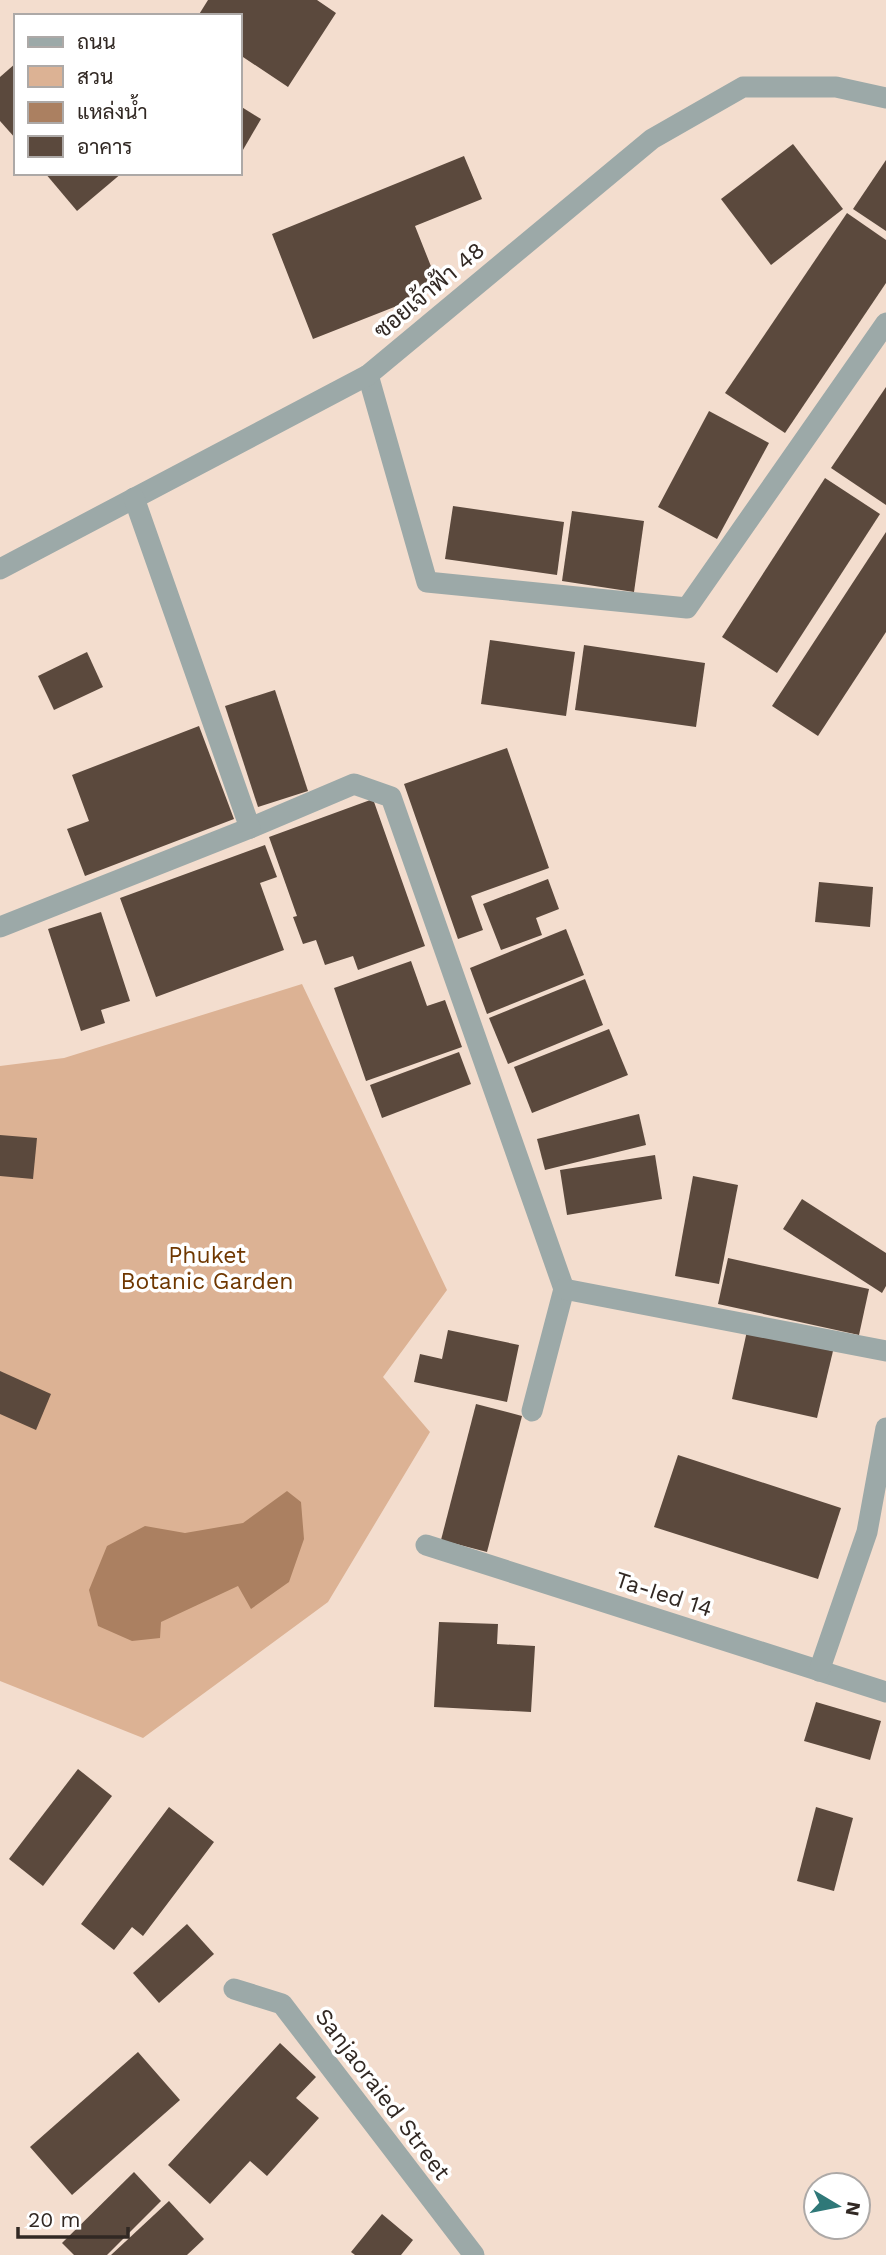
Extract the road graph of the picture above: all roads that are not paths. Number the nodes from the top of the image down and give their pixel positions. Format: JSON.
{"nodes":[{"id":1,"x":886,"y":98,"type":"edge"},
{"id":2,"x":886,"y":323,"type":"edge"},
{"id":3,"x":368,"y":375,"type":"junction"},
{"id":4,"x":134,"y":498,"type":"junction"},
{"id":5,"x":0,"y":569,"type":"edge"},
{"id":6,"x":250,"y":828,"type":"junction"},
{"id":7,"x":0,"y":927,"type":"edge"},
{"id":8,"x":564,"y":1289,"type":"junction"},
{"id":9,"x":886,"y":1351,"type":"edge"},
{"id":10,"x":532,"y":1411,"type":"dead end"},
{"id":11,"x":886,"y":1428,"type":"edge"},
{"id":12,"x":426,"y":1545,"type":"dead end"},
{"id":13,"x":819,"y":1671,"type":"junction"},
{"id":14,"x":886,"y":1692,"type":"edge"},
{"id":15,"x":234,"y":1989,"type":"dead end"},
{"id":16,"x":474,"y":2255,"type":"edge"}],
"edges":[{"from":1,"to":3,"type":"street","name":"ซอยเจ้าฟ้า 48"},
{"from":2,"to":3,"type":"street"},
{"from":3,"to":4,"type":"street","name":"ซอยเจ้าฟ้า 48"},
{"from":4,"to":5,"type":"street","name":"ซอยเจ้าฟ้า 48"},
{"from":4,"to":6,"type":"street"},
{"from":6,"to":7,"type":"street"},
{"from":6,"to":8,"type":"street"},
{"from":8,"to":9,"type":"street"},
{"from":8,"to":10,"type":"street"},
{"from":11,"to":13,"type":"street"},
{"from":12,"to":13,"type":"street","name":"Ta-Ied 14"},
{"from":13,"to":14,"type":"street","name":"Ta-Ied 14"},
{"from":15,"to":16,"type":"street","name":"Sanjaoraied Street"}]}
